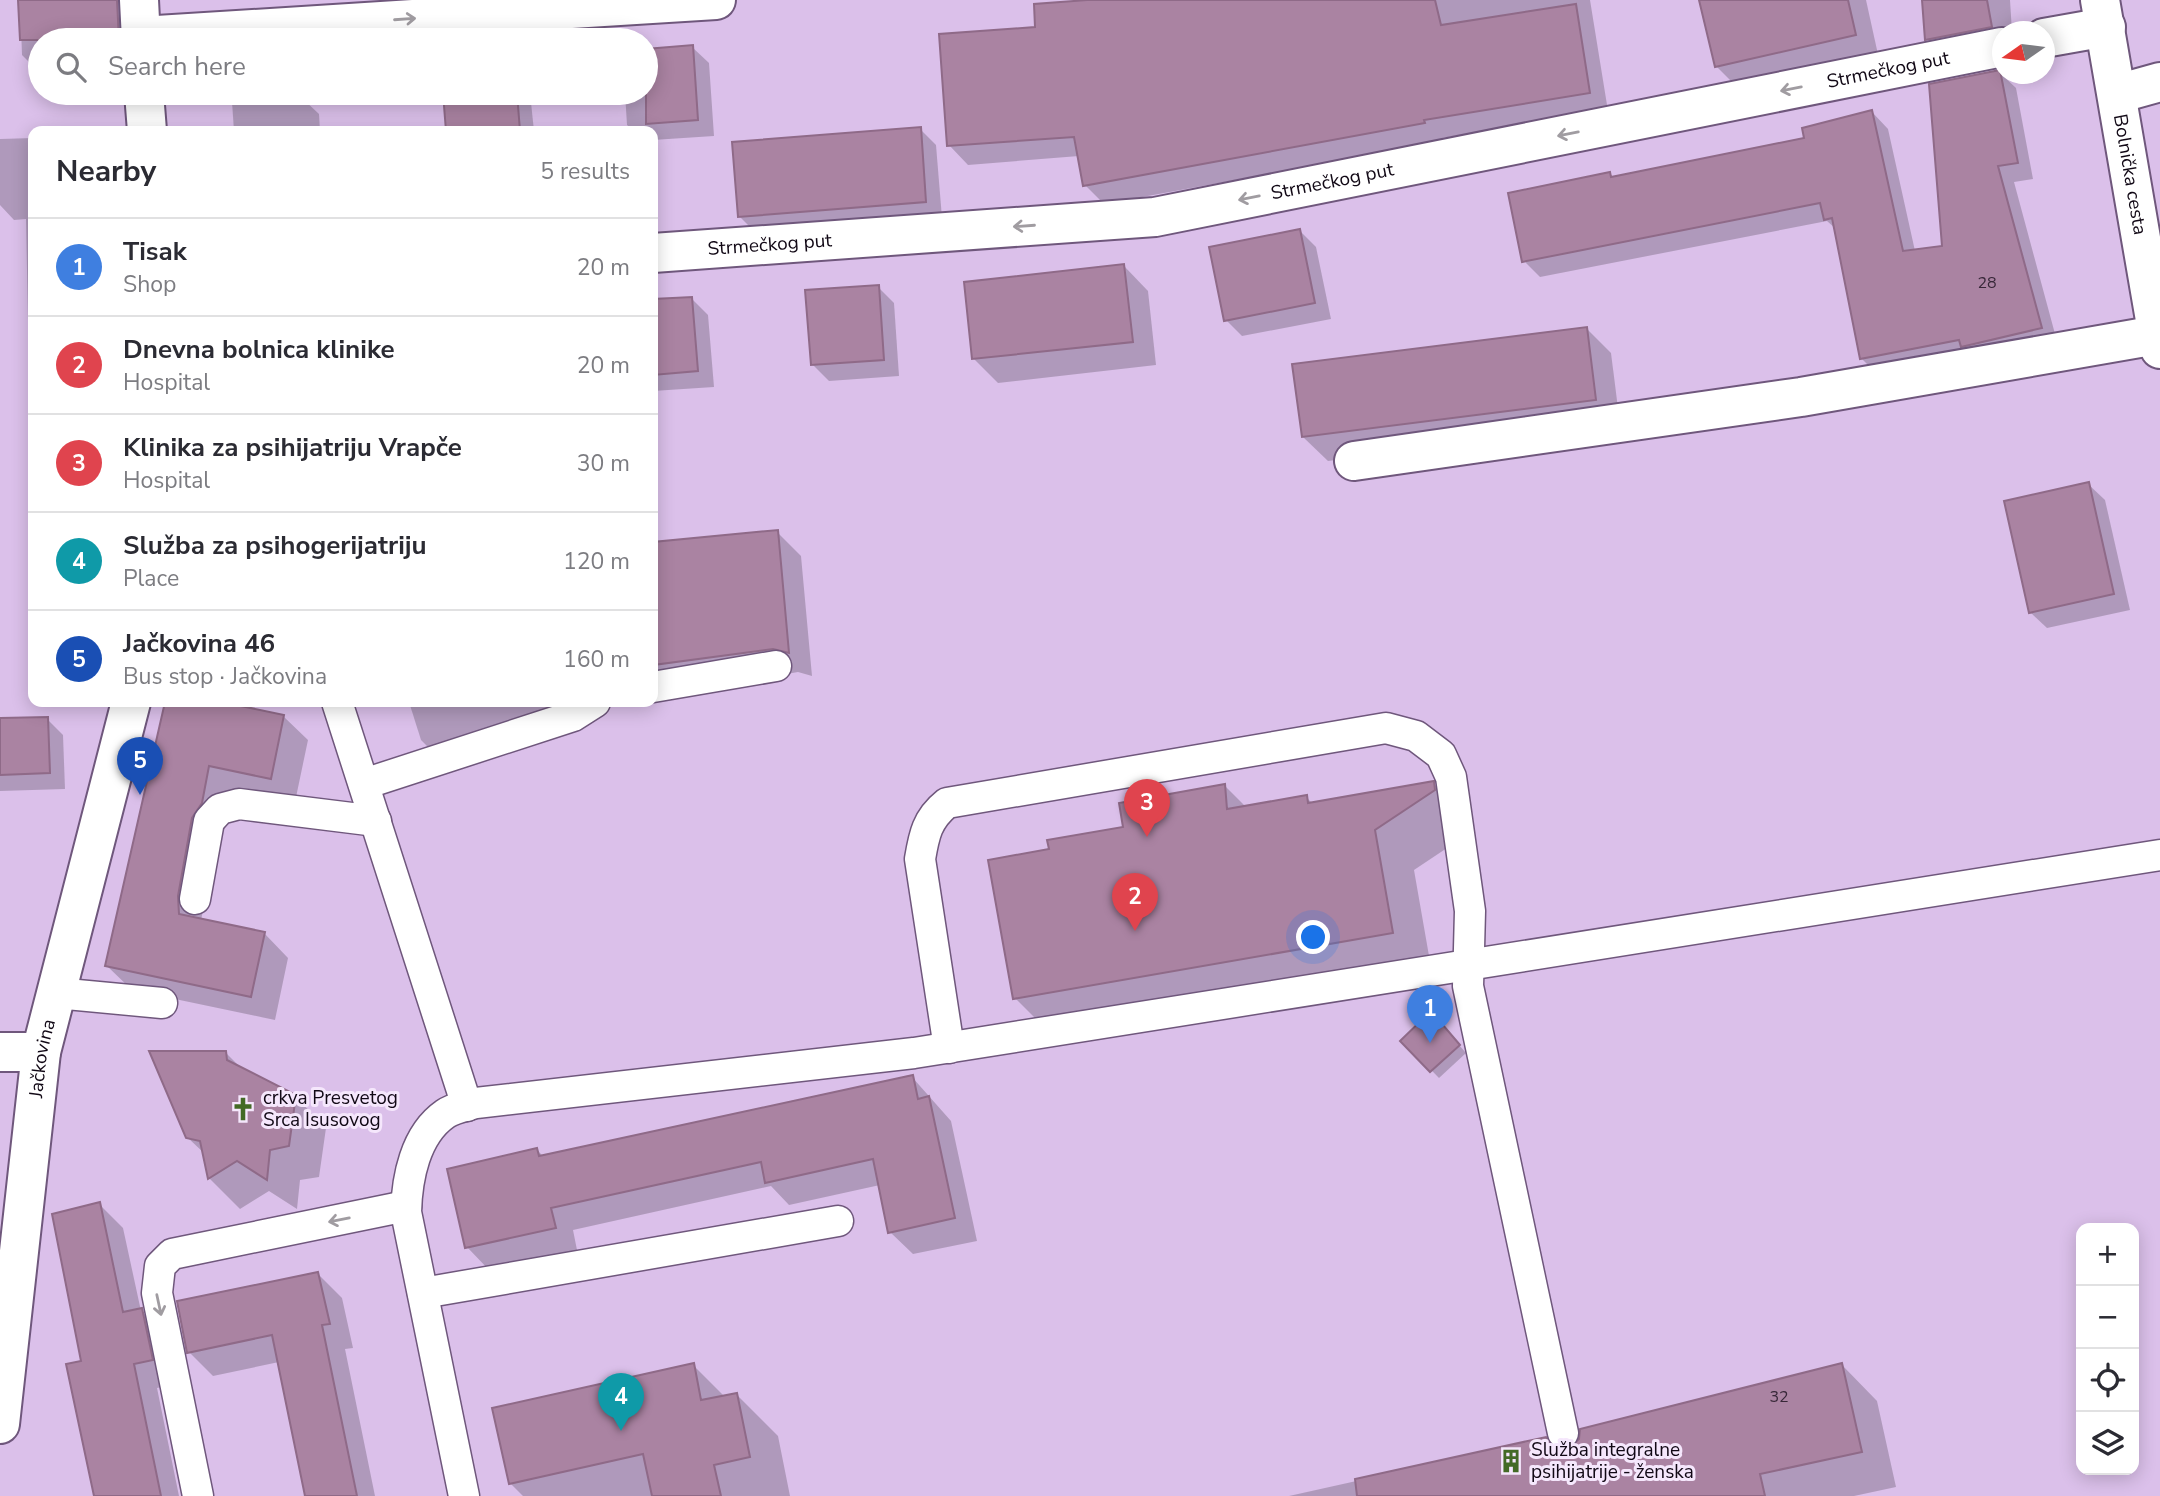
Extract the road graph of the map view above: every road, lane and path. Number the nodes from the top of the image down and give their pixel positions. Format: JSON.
{"nodes":[{"id":1,"x":716,"y":0,"type":"edge"},
{"id":2,"x":2103,"y":13,"type":"edge"},
{"id":3,"x":141,"y":25,"type":"edge"},
{"id":4,"x":2055,"y":34,"type":"edge"},
{"id":5,"x":1992,"y":49,"type":"edge"},
{"id":6,"x":2160,"y":82,"type":"edge"},
{"id":7,"x":2117,"y":94,"type":"junction"},
{"id":8,"x":145,"y":105,"type":"edge"},
{"id":9,"x":147,"y":126,"type":"edge"},
{"id":10,"x":658,"y":253,"type":"edge"},
{"id":11,"x":2158,"y":342,"type":"edge"},
{"id":12,"x":1354,"y":461,"type":"dead end"},
{"id":13,"x":776,"y":666,"type":"dead end"},
{"id":14,"x":658,"y":686,"type":"edge"},
{"id":15,"x":130,"y":707,"type":"edge"},
{"id":16,"x":339,"y":707,"type":"edge"},
{"id":17,"x":587,"y":707,"type":"edge"},
{"id":18,"x":364,"y":784,"type":"junction"},
{"id":19,"x":376,"y":821,"type":"junction"},
{"id":20,"x":2160,"y":855,"type":"edge"},
{"id":21,"x":195,"y":899,"type":"dead end"},
{"id":22,"x":1469,"y":965,"type":"junction"},
{"id":23,"x":56,"y":993,"type":"junction"},
{"id":24,"x":162,"y":1003,"type":"dead end"},
{"id":25,"x":949,"y":1048,"type":"junction"},
{"id":26,"x":0,"y":1052,"type":"edge"},
{"id":27,"x":41,"y":1052,"type":"junction"},
{"id":28,"x":467,"y":1106,"type":"junction"},
{"id":29,"x":406,"y":1206,"type":"junction"},
{"id":30,"x":838,"y":1221,"type":"dead end"},
{"id":31,"x":423,"y":1293,"type":"junction"},
{"id":32,"x":0,"y":1424,"type":"edge"},
{"id":33,"x":1563,"y":1433,"type":"dead end"},
{"id":34,"x":198,"y":1496,"type":"edge"},
{"id":35,"x":464,"y":1496,"type":"edge"}],
"edges":[{"from":3,"to":1,"type":"street","one_way":true},
{"from":2,"to":4,"type":"street"},
{"from":2,"to":7,"type":"street","name":"Bolnička cesta"},
{"from":5,"to":10,"type":"street","name":"Strmečkog put","one_way":true},
{"from":6,"to":7,"type":"street"},
{"from":7,"to":11,"type":"street","name":"Bolnička cesta"},
{"from":8,"to":9,"type":"street"},
{"from":11,"to":12,"type":"street"},
{"from":13,"to":14,"type":"lane"},
{"from":15,"to":23,"type":"street","name":"Jačkovina"},
{"from":16,"to":18,"type":"lane"},
{"from":17,"to":18,"type":"lane"},
{"from":18,"to":19,"type":"lane"},
{"from":19,"to":21,"type":"lane"},
{"from":19,"to":28,"type":"lane"},
{"from":20,"to":22,"type":"lane"},
{"from":22,"to":25,"type":"lane"},
{"from":22,"to":25,"type":"lane"},
{"from":22,"to":33,"type":"lane"},
{"from":23,"to":24,"type":"lane"},
{"from":23,"to":27,"type":"street","name":"Jačkovina"},
{"from":25,"to":28,"type":"lane"},
{"from":26,"to":27,"type":"street"},
{"from":27,"to":32,"type":"street","name":"Jačkovina"},
{"from":28,"to":29,"type":"lane"},
{"from":29,"to":31,"type":"lane"},
{"from":29,"to":34,"type":"lane","one_way":true},
{"from":30,"to":31,"type":"lane"},
{"from":31,"to":35,"type":"lane"}]}
